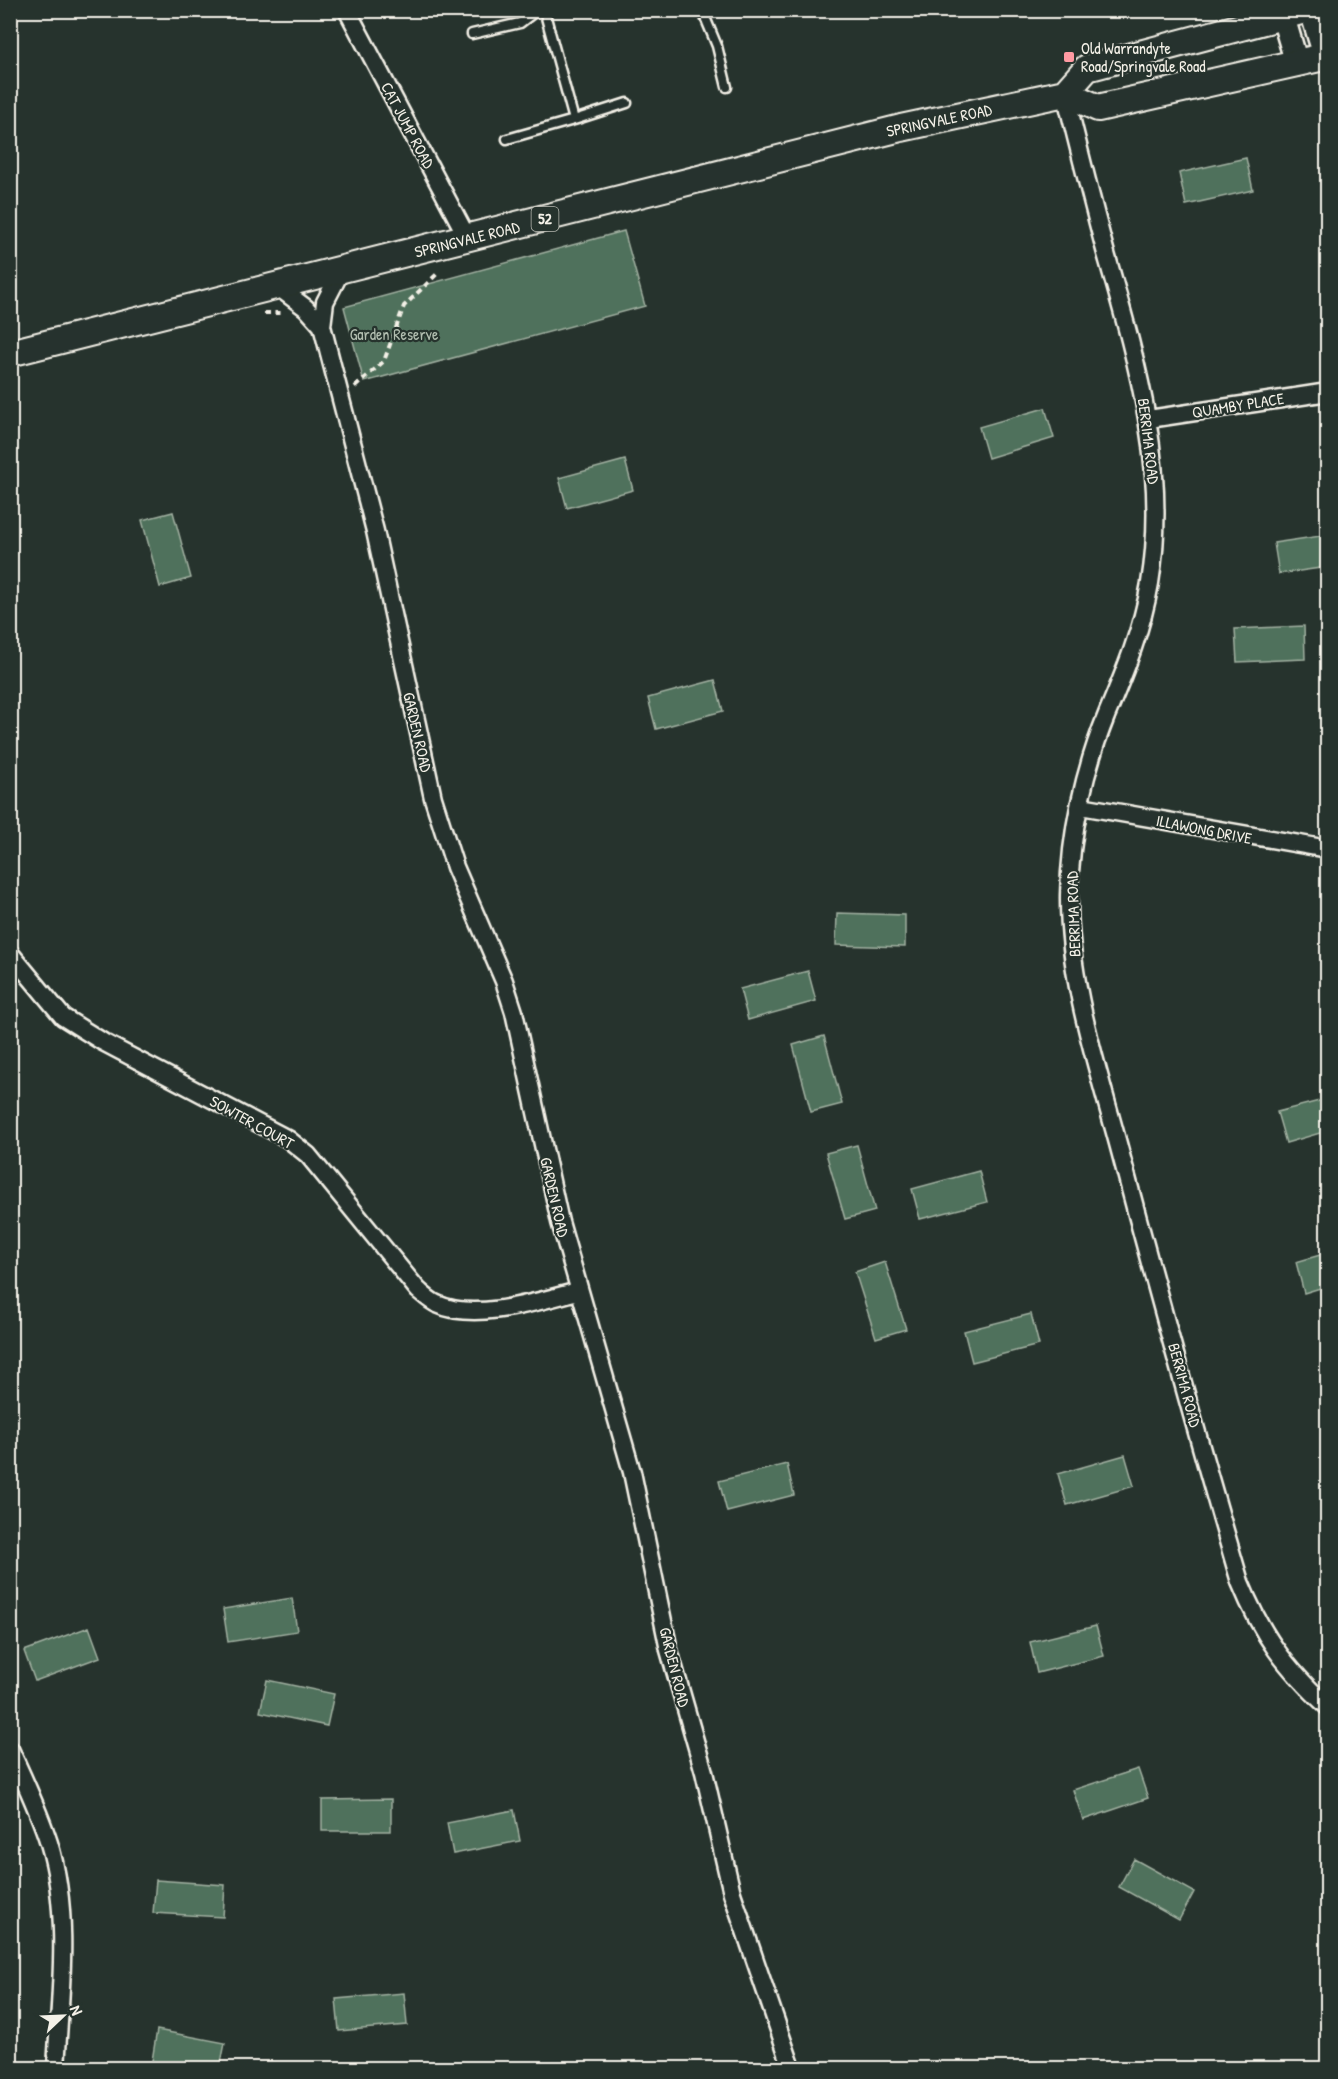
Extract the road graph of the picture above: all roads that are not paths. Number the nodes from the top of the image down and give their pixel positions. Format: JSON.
{"nodes":[{"id":1,"x":347,"y":10,"type":"edge"},
{"id":2,"x":537,"y":10,"type":"edge"},
{"id":3,"x":544,"y":10,"type":"edge"},
{"id":4,"x":702,"y":10,"type":"edge"},
{"id":5,"x":1311,"y":10,"type":"edge"},
{"id":6,"x":1290,"y":12,"type":"edge"},
{"id":7,"x":472,"y":34,"type":"dead end"},
{"id":8,"x":1326,"y":56,"type":"edge"},
{"id":9,"x":1297,"y":64,"type":"junction"},
{"id":10,"x":727,"y":87,"type":"dead end"},
{"id":11,"x":1065,"y":93,"type":"junction"},
{"id":12,"x":627,"y":103,"type":"dead end"},
{"id":13,"x":574,"y":120,"type":"junction"},
{"id":14,"x":507,"y":139,"type":"dead end"},
{"id":15,"x":468,"y":239,"type":"junction"},
{"id":16,"x":341,"y":271,"type":"junction"},
{"id":17,"x":278,"y":287,"type":"junction"},
{"id":18,"x":322,"y":326,"type":"junction"},
{"id":19,"x":10,"y":354,"type":"edge"},
{"id":20,"x":1328,"y":392,"type":"edge"},
{"id":21,"x":1149,"y":419,"type":"junction"},
{"id":22,"x":1081,"y":806,"type":"junction"},
{"id":23,"x":1328,"y":849,"type":"edge"},
{"id":24,"x":10,"y":953,"type":"edge"},
{"id":25,"x":578,"y":1291,"type":"junction"},
{"id":26,"x":1328,"y":1707,"type":"edge"},
{"id":27,"x":10,"y":1749,"type":"edge"},
{"id":28,"x":56,"y":2068,"type":"edge"},
{"id":29,"x":792,"y":2068,"type":"edge"}],
"edges":[{"from":1,"to":15,"type":"street","name":"CAT JUMP ROAD"},
{"from":2,"to":7,"type":"lane"},
{"from":3,"to":13,"type":"lane"},
{"from":4,"to":10,"type":"lane"},
{"from":5,"to":8,"type":"main road"},
{"from":6,"to":9,"type":"main road"},
{"from":6,"to":11,"type":"main road"},
{"from":8,"to":9,"type":"main road"},
{"from":9,"to":11,"type":"main road"},
{"from":11,"to":15,"type":"main road","name":"SPRINGVALE ROAD","number":"52"},
{"from":11,"to":21,"type":"street","name":"BERRIMA ROAD"},
{"from":12,"to":13,"type":"lane"},
{"from":13,"to":14,"type":"lane"},
{"from":15,"to":16,"type":"main road","name":"SPRINGVALE ROAD","number":"52"},
{"from":16,"to":17,"type":"main road","name":"SPRINGVALE ROAD","number":"52"},
{"from":16,"to":18,"type":"street","name":"GARDEN ROAD"},
{"from":17,"to":18,"type":"street","name":"GARDEN ROAD"},
{"from":17,"to":19,"type":"main road","name":"SPRINGVALE ROAD","number":"52"},
{"from":18,"to":25,"type":"street","name":"GARDEN ROAD"},
{"from":20,"to":21,"type":"street","name":"QUAMBY PLACE"},
{"from":21,"to":22,"type":"street","name":"BERRIMA ROAD"},
{"from":22,"to":23,"type":"street","name":"ILLAWONG DRIVE"},
{"from":22,"to":26,"type":"street","name":"BERRIMA ROAD"},
{"from":24,"to":25,"type":"street","name":"SOWTER COURT"},
{"from":25,"to":29,"type":"street","name":"GARDEN ROAD"},
{"from":27,"to":28,"type":"street"}]}
